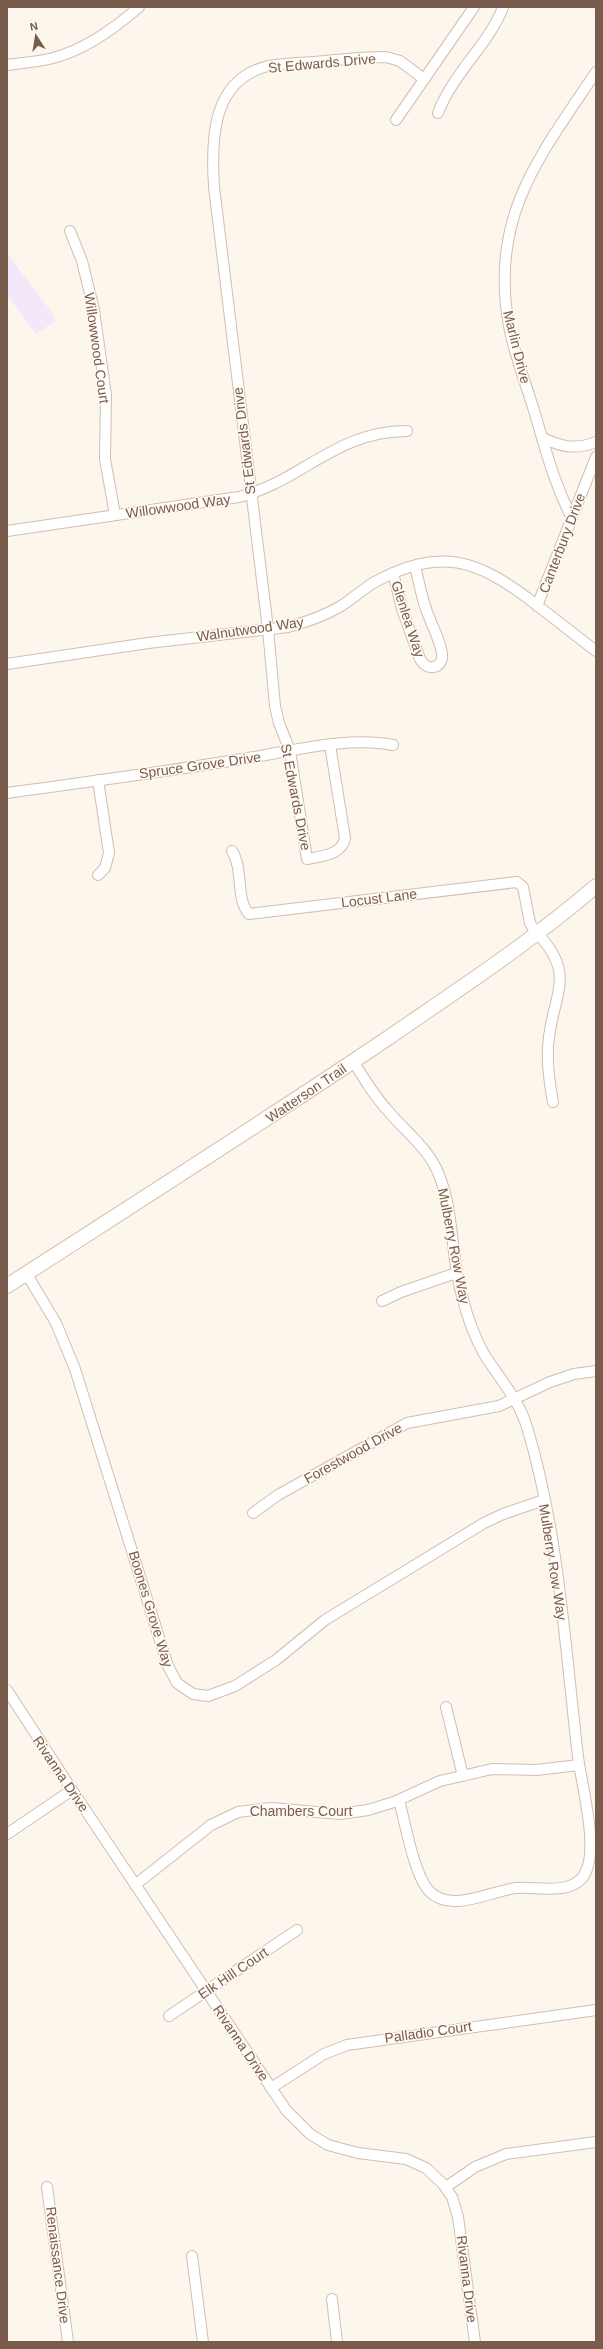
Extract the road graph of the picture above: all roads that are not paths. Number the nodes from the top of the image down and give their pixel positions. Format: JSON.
{"nodes":[{"id":1,"x":139,"y":7,"type":"edge"},
{"id":2,"x":474,"y":7,"type":"edge"},
{"id":3,"x":503,"y":7,"type":"edge"},
{"id":4,"x":7,"y":65,"type":"edge"},
{"id":5,"x":596,"y":72,"type":"edge"},
{"id":6,"x":424,"y":79,"type":"junction"},
{"id":7,"x":438,"y":113,"type":"dead end"},
{"id":8,"x":396,"y":120,"type":"dead end"},
{"id":9,"x":70,"y":231,"type":"dead end"},
{"id":10,"x":407,"y":431,"type":"dead end"},
{"id":11,"x":543,"y":438,"type":"junction"},
{"id":12,"x":596,"y":442,"type":"edge"},
{"id":13,"x":596,"y":457,"type":"edge"},
{"id":14,"x":250,"y":493,"type":"junction"},
{"id":15,"x":115,"y":515,"type":"junction"},
{"id":16,"x":572,"y":518,"type":"junction"},
{"id":17,"x":7,"y":531,"type":"edge"},
{"id":18,"x":415,"y":567,"type":"junction"},
{"id":19,"x":393,"y":574,"type":"junction"},
{"id":20,"x":538,"y":606,"type":"junction"},
{"id":21,"x":268,"y":629,"type":"junction"},
{"id":22,"x":596,"y":651,"type":"edge"},
{"id":23,"x":7,"y":664,"type":"edge"},
{"id":24,"x":330,"y":745,"type":"junction"},
{"id":25,"x":393,"y":745,"type":"dead end"},
{"id":26,"x":290,"y":751,"type":"junction"},
{"id":27,"x":98,"y":780,"type":"junction"},
{"id":28,"x":7,"y":793,"type":"edge"},
{"id":29,"x":232,"y":851,"type":"dead end"},
{"id":30,"x":98,"y":876,"type":"dead end"},
{"id":31,"x":596,"y":886,"type":"edge"},
{"id":32,"x":537,"y":935,"type":"junction"},
{"id":33,"x":353,"y":1061,"type":"junction"},
{"id":34,"x":553,"y":1102,"type":"dead end"},
{"id":35,"x":26,"y":1273,"type":"junction"},
{"id":36,"x":456,"y":1273,"type":"junction"},
{"id":37,"x":7,"y":1286,"type":"edge"},
{"id":38,"x":382,"y":1301,"type":"dead end"},
{"id":39,"x":596,"y":1371,"type":"edge"},
{"id":40,"x":516,"y":1400,"type":"junction"},
{"id":41,"x":544,"y":1500,"type":"junction"},
{"id":42,"x":253,"y":1513,"type":"dead end"},
{"id":43,"x":7,"y":1690,"type":"edge"},
{"id":44,"x":446,"y":1708,"type":"dead end"},
{"id":45,"x":579,"y":1765,"type":"junction"},
{"id":46,"x":463,"y":1776,"type":"junction"},
{"id":47,"x":72,"y":1790,"type":"junction"},
{"id":48,"x":399,"y":1800,"type":"junction"},
{"id":49,"x":7,"y":1834,"type":"edge"},
{"id":50,"x":135,"y":1885,"type":"junction"},
{"id":51,"x":297,"y":1930,"type":"dead end"},
{"id":52,"x":206,"y":1991,"type":"junction"},
{"id":53,"x":596,"y":2010,"type":"edge"},
{"id":54,"x":169,"y":2016,"type":"dead end"},
{"id":55,"x":271,"y":2088,"type":"junction"},
{"id":56,"x":596,"y":2142,"type":"edge"},
{"id":57,"x":47,"y":2187,"type":"dead end"},
{"id":58,"x":446,"y":2188,"type":"junction"},
{"id":59,"x":192,"y":2256,"type":"dead end"},
{"id":60,"x":332,"y":2299,"type":"dead end"},
{"id":61,"x":68,"y":2342,"type":"edge"},
{"id":62,"x":203,"y":2342,"type":"edge"},
{"id":63,"x":337,"y":2342,"type":"edge"},
{"id":64,"x":475,"y":2342,"type":"edge"}],
"edges":[{"from":1,"to":4,"type":"street"},
{"from":2,"to":6,"type":"street"},
{"from":3,"to":7,"type":"street"},
{"from":5,"to":11,"type":"street","name":"Marlin Drive"},
{"from":6,"to":8,"type":"street"},
{"from":6,"to":14,"type":"street","name":"St Edwards Drive"},
{"from":9,"to":15,"type":"street","name":"Willowwood Court"},
{"from":10,"to":14,"type":"street","name":"Willowwood Way"},
{"from":11,"to":12,"type":"street"},
{"from":11,"to":16,"type":"street","name":"Marlin Drive"},
{"from":13,"to":16,"type":"street","name":"Canterbury Drive"},
{"from":14,"to":15,"type":"street","name":"Willowwood Way"},
{"from":14,"to":21,"type":"street","name":"St Edwards Drive"},
{"from":15,"to":17,"type":"street","name":"Willowwood Way"},
{"from":16,"to":20,"type":"street","name":"Canterbury Drive"},
{"from":18,"to":19,"type":"street","name":"Walnutwood Way"},
{"from":18,"to":19,"type":"street","name":"Glenlea Way"},
{"from":18,"to":20,"type":"street","name":"Walnutwood Way"},
{"from":19,"to":21,"type":"street","name":"Walnutwood Way"},
{"from":20,"to":22,"type":"street","name":"Walnutwood Way"},
{"from":21,"to":23,"type":"street","name":"Walnutwood Way"},
{"from":21,"to":26,"type":"street","name":"St Edwards Drive"},
{"from":24,"to":25,"type":"street","name":"Spruce Grove Drive"},
{"from":24,"to":26,"type":"street","name":"Spruce Grove Drive"},
{"from":24,"to":26,"type":"street","name":"St Edwards Drive"},
{"from":26,"to":27,"type":"street","name":"Spruce Grove Drive"},
{"from":27,"to":28,"type":"street","name":"Spruce Grove Drive"},
{"from":27,"to":30,"type":"street"},
{"from":29,"to":32,"type":"street","name":"Locust Lane"},
{"from":31,"to":32,"type":"main road","name":"Watterson Trail"},
{"from":32,"to":33,"type":"main road","name":"Watterson Trail"},
{"from":32,"to":34,"type":"street"},
{"from":33,"to":35,"type":"main road","name":"Watterson Trail"},
{"from":33,"to":36,"type":"street","name":"Mulberry Row Way"},
{"from":35,"to":37,"type":"main road","name":"Watterson Trail"},
{"from":35,"to":41,"type":"street","name":"Boones Grove Way"},
{"from":36,"to":38,"type":"street"},
{"from":36,"to":40,"type":"street","name":"Mulberry Row Way"},
{"from":39,"to":40,"type":"street","name":"Forestwood Drive"},
{"from":40,"to":41,"type":"street","name":"Mulberry Row Way"},
{"from":40,"to":42,"type":"street","name":"Forestwood Drive"},
{"from":41,"to":45,"type":"street","name":"Mulberry Row Way"},
{"from":43,"to":47,"type":"street","name":"Rivanna Drive"},
{"from":44,"to":46,"type":"street"},
{"from":45,"to":46,"type":"street","name":"Chambers Court"},
{"from":45,"to":48,"type":"street","name":"Mulberry Row Way"},
{"from":46,"to":48,"type":"street","name":"Chambers Court"},
{"from":47,"to":49,"type":"street"},
{"from":47,"to":50,"type":"street","name":"Rivanna Drive"},
{"from":48,"to":50,"type":"street","name":"Chambers Court"},
{"from":50,"to":52,"type":"street","name":"Rivanna Drive"},
{"from":51,"to":52,"type":"street","name":"Elk Hill Court"},
{"from":52,"to":54,"type":"street","name":"Elk Hill Court"},
{"from":52,"to":55,"type":"street","name":"Rivanna Drive"},
{"from":53,"to":55,"type":"street","name":"Palladio Court"},
{"from":55,"to":58,"type":"street","name":"Rivanna Drive"},
{"from":56,"to":58,"type":"street"},
{"from":57,"to":61,"type":"street","name":"Renaissance Drive"},
{"from":58,"to":64,"type":"street","name":"Rivanna Drive"},
{"from":59,"to":62,"type":"street"},
{"from":60,"to":63,"type":"street"}]}
